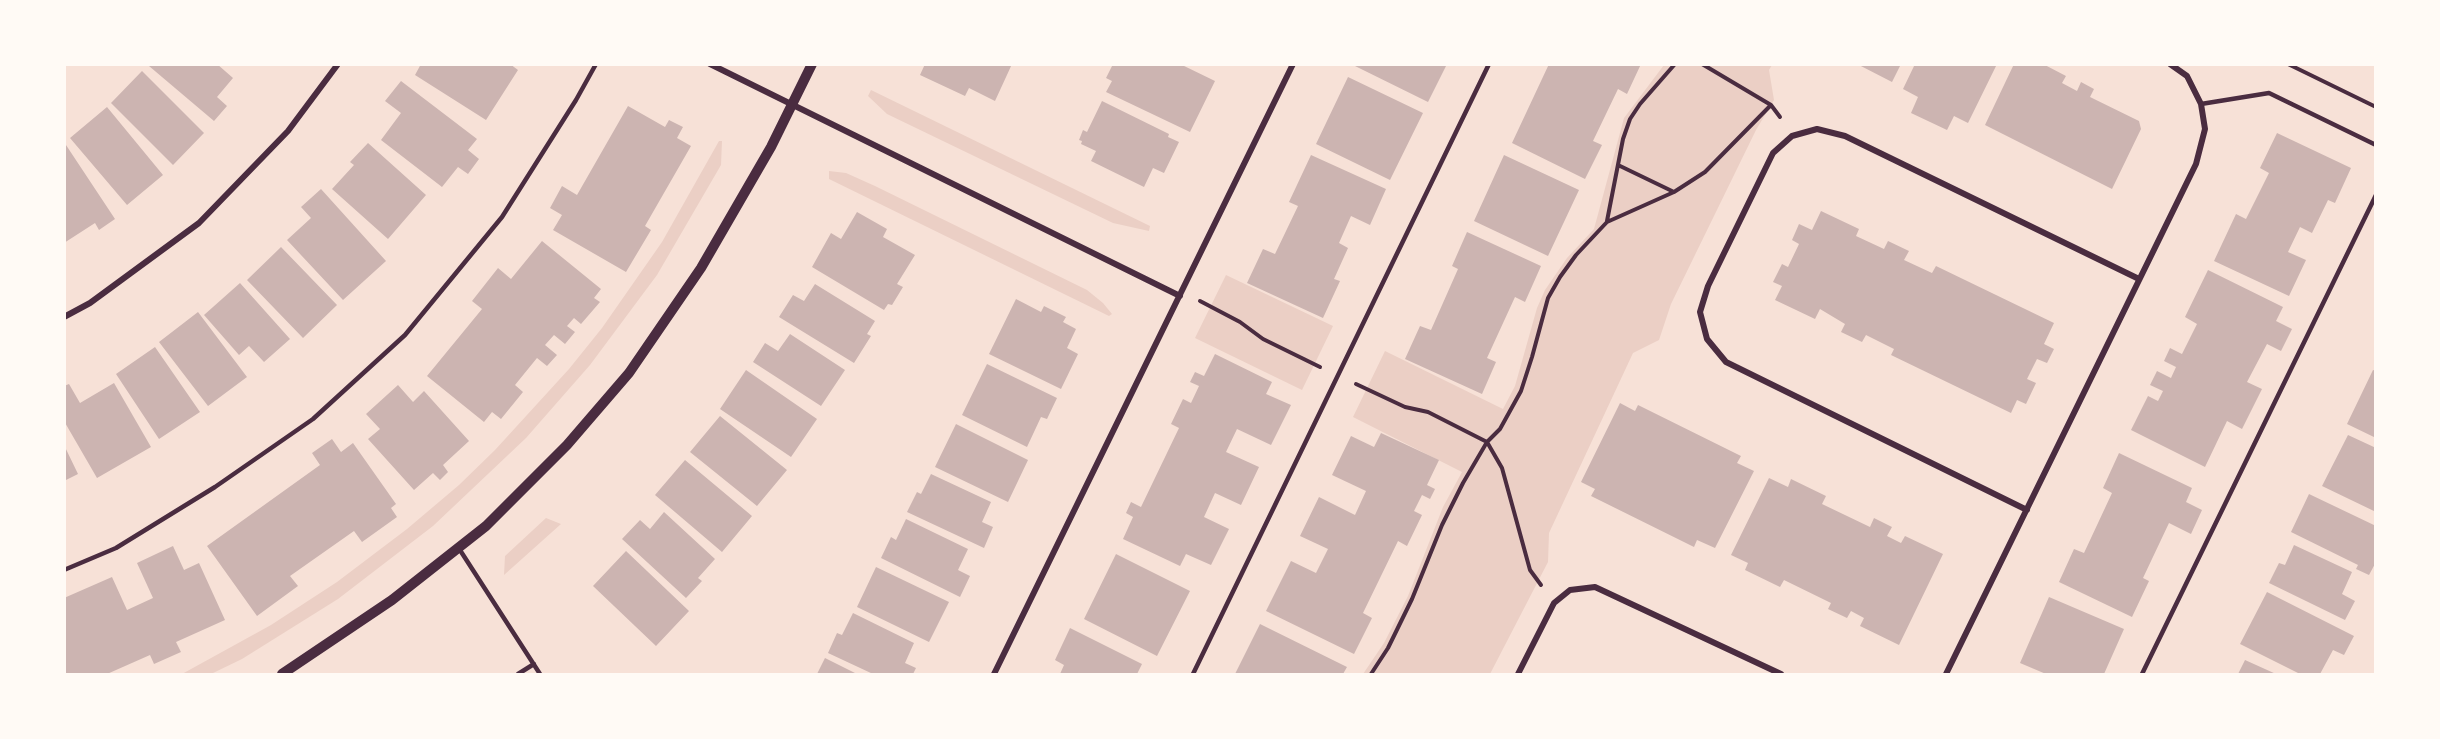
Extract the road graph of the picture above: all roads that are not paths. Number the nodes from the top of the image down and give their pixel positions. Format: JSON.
{"nodes":[{"id":1,"x":338,"y":64,"type":"edge"},
{"id":2,"x":596,"y":64,"type":"edge"},
{"id":3,"x":710,"y":64,"type":"edge"},
{"id":4,"x":812,"y":64,"type":"edge"},
{"id":5,"x":1293,"y":64,"type":"edge"},
{"id":6,"x":1489,"y":64,"type":"edge"},
{"id":7,"x":2170,"y":64,"type":"edge"},
{"id":8,"x":792,"y":104,"type":"junction"},
{"id":9,"x":2201,"y":104,"type":"junction"},
{"id":10,"x":2376,"y":145,"type":"edge"},
{"id":11,"x":2376,"y":195,"type":"edge"},
{"id":12,"x":2139,"y":279,"type":"junction"},
{"id":13,"x":1181,"y":294,"type":"junction"},
{"id":14,"x":64,"y":317,"type":"edge"},
{"id":15,"x":2027,"y":510,"type":"junction"},
{"id":16,"x":458,"y":548,"type":"junction"},
{"id":17,"x":64,"y":570,"type":"edge"},
{"id":18,"x":534,"y":664,"type":"junction"},
{"id":19,"x":282,"y":675,"type":"edge"},
{"id":20,"x":518,"y":675,"type":"edge"},
{"id":21,"x":540,"y":675,"type":"edge"},
{"id":22,"x":994,"y":675,"type":"edge"},
{"id":23,"x":1193,"y":675,"type":"edge"},
{"id":24,"x":1518,"y":675,"type":"edge"},
{"id":25,"x":1781,"y":675,"type":"edge"},
{"id":26,"x":1946,"y":675,"type":"edge"},
{"id":27,"x":2142,"y":675,"type":"edge"}],
"edges":[{"from":1,"to":14,"type":"street"},
{"from":2,"to":17,"type":"lane"},
{"from":3,"to":8,"type":"street"},
{"from":4,"to":8,"type":"street"},
{"from":5,"to":13,"type":"street"},
{"from":6,"to":23,"type":"lane"},
{"from":7,"to":9,"type":"street"},
{"from":8,"to":13,"type":"street"},
{"from":8,"to":16,"type":"street"},
{"from":9,"to":10,"type":"lane"},
{"from":9,"to":12,"type":"street"},
{"from":11,"to":27,"type":"lane"},
{"from":12,"to":15,"type":"street"},
{"from":12,"to":15,"type":"street"},
{"from":13,"to":22,"type":"street"},
{"from":15,"to":26,"type":"street"},
{"from":16,"to":18,"type":"lane"},
{"from":16,"to":19,"type":"street"},
{"from":18,"to":20,"type":"lane"},
{"from":18,"to":21,"type":"lane"},
{"from":24,"to":25,"type":"street"}]}
